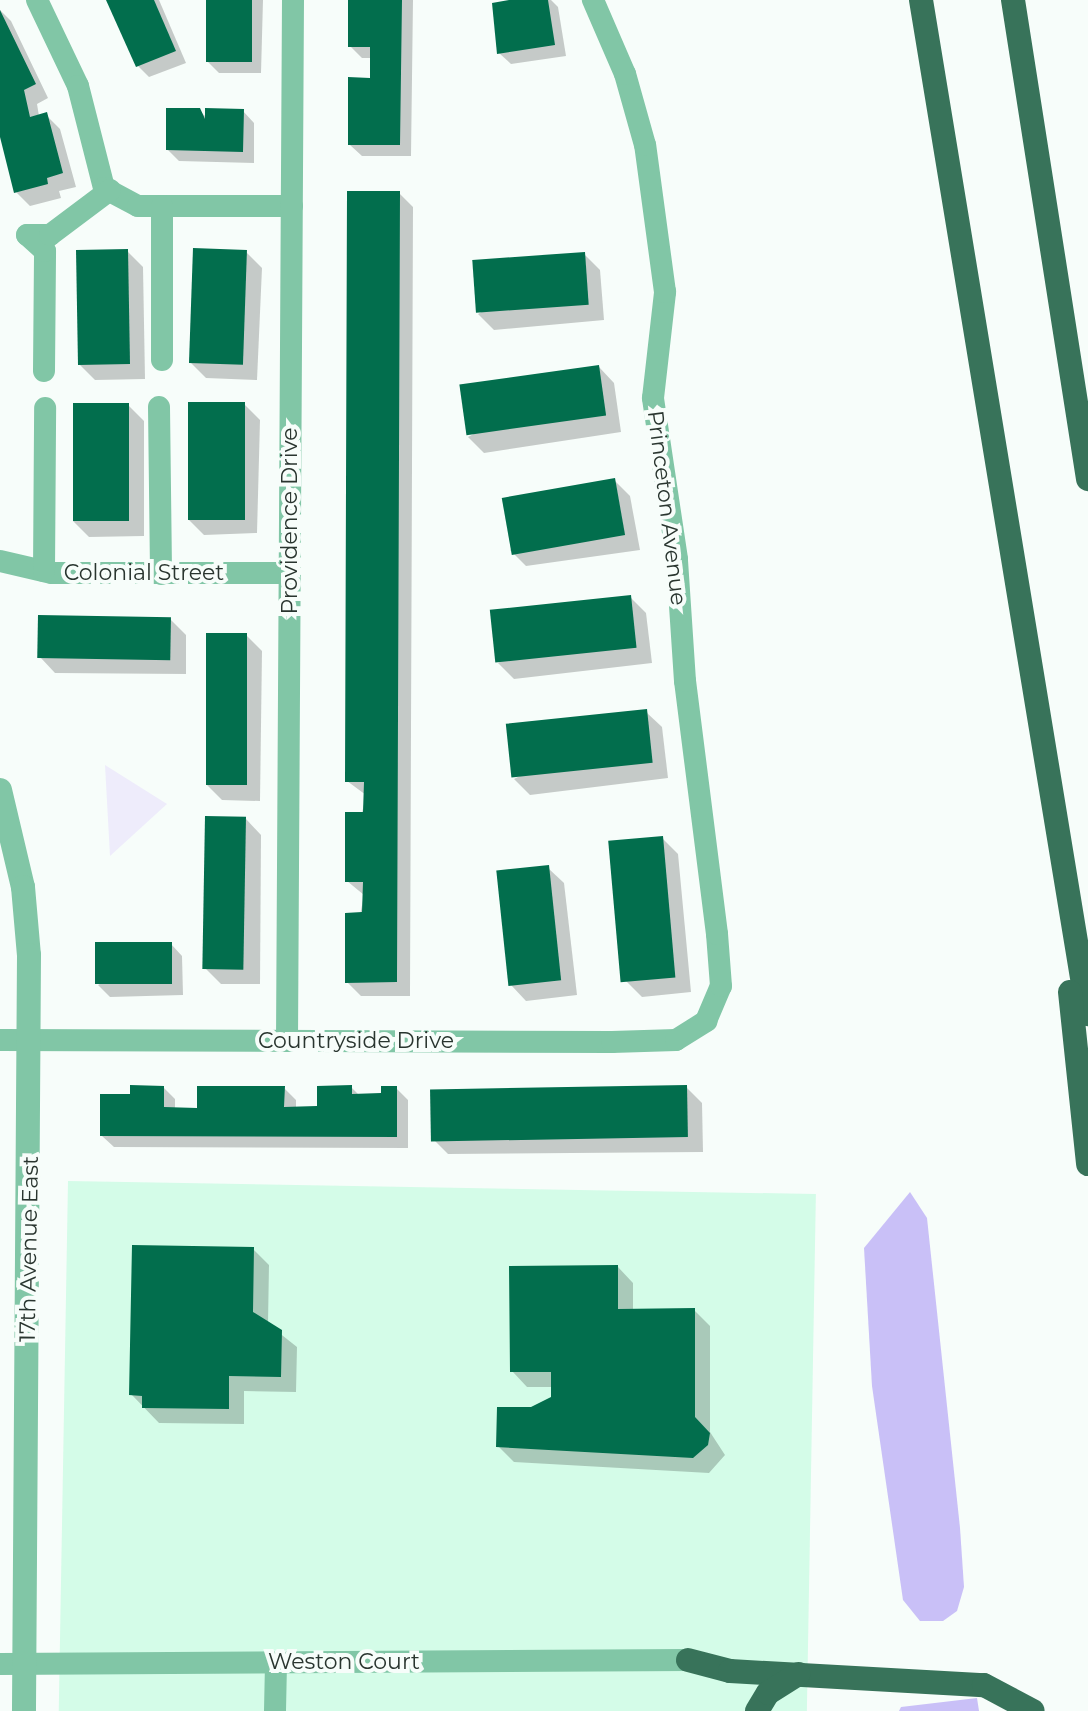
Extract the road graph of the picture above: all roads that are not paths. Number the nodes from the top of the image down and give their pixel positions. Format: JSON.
{"nodes":[{"id":1,"x":37,"y":0,"type":"edge"},
{"id":2,"x":293,"y":0,"type":"edge"},
{"id":3,"x":593,"y":0,"type":"edge"},
{"id":4,"x":921,"y":0,"type":"edge"},
{"id":5,"x":1013,"y":0,"type":"edge"},
{"id":6,"x":110,"y":190,"type":"junction"},
{"id":7,"x":162,"y":206,"type":"junction"},
{"id":8,"x":292,"y":206,"type":"junction"},
{"id":9,"x":162,"y":360,"type":"dead end"},
{"id":10,"x":44,"y":371,"type":"dead end"},
{"id":11,"x":159,"y":407,"type":"dead end"},
{"id":12,"x":45,"y":408,"type":"dead end"},
{"id":13,"x":1088,"y":479,"type":"edge"},
{"id":14,"x":0,"y":561,"type":"edge"},
{"id":15,"x":44,"y":571,"type":"junction"},
{"id":16,"x":290,"y":573,"type":"junction"},
{"id":17,"x":161,"y":574,"type":"junction"},
{"id":18,"x":1047,"y":763,"type":"junction"},
{"id":19,"x":0,"y":790,"type":"edge"},
{"id":20,"x":1088,"y":1014,"type":"edge"},
{"id":21,"x":706,"y":1021,"type":"joint"},
{"id":22,"x":0,"y":1040,"type":"edge"},
{"id":23,"x":30,"y":1040,"type":"junction"},
{"id":24,"x":287,"y":1041,"type":"junction"},
{"id":25,"x":1088,"y":1164,"type":"edge"},
{"id":26,"x":688,"y":1660,"type":"joint"},
{"id":27,"x":276,"y":1662,"type":"junction"},
{"id":28,"x":12,"y":1665,"type":"edge"},
{"id":29,"x":800,"y":1673,"type":"junction"},
{"id":30,"x":24,"y":1711,"type":"edge"},
{"id":31,"x":275,"y":1711,"type":"edge"},
{"id":32,"x":757,"y":1711,"type":"edge"},
{"id":33,"x":1033,"y":1711,"type":"edge"}],
"edges":[{"from":1,"to":6,"type":"street"},
{"from":2,"to":8,"type":"street","name":"Providence Drive"},
{"from":3,"to":21,"type":"street","name":"Princeton Avenue"},
{"from":4,"to":18,"type":"highway"},
{"from":5,"to":13,"type":"highway"},
{"from":6,"to":7,"type":"street"},
{"from":6,"to":10,"type":"street"},
{"from":7,"to":8,"type":"street"},
{"from":7,"to":9,"type":"street"},
{"from":8,"to":16,"type":"street","name":"Providence Drive"},
{"from":11,"to":17,"type":"street"},
{"from":12,"to":15,"type":"street"},
{"from":14,"to":15,"type":"street","name":"Colonial Street"},
{"from":15,"to":17,"type":"street","name":"Colonial Street"},
{"from":16,"to":17,"type":"street","name":"Colonial Street"},
{"from":16,"to":24,"type":"street","name":"Providence Drive"},
{"from":18,"to":20,"type":"highway"},
{"from":18,"to":25,"type":"highway"},
{"from":19,"to":23,"type":"street","name":"17th Avenue East"},
{"from":21,"to":24,"type":"street","name":"Countryside Drive"},
{"from":22,"to":23,"type":"street","name":"Countryside Drive"},
{"from":23,"to":24,"type":"street","name":"Countryside Drive"},
{"from":23,"to":28,"type":"street","name":"17th Avenue East"},
{"from":26,"to":27,"type":"street","name":"Weston Court"},
{"from":26,"to":29,"type":"highway"},
{"from":27,"to":28,"type":"street","name":"Weston Court"},
{"from":27,"to":31,"type":"street"},
{"from":28,"to":30,"type":"street","name":"17th Avenue East"},
{"from":29,"to":32,"type":"highway"},
{"from":29,"to":33,"type":"highway"}]}
